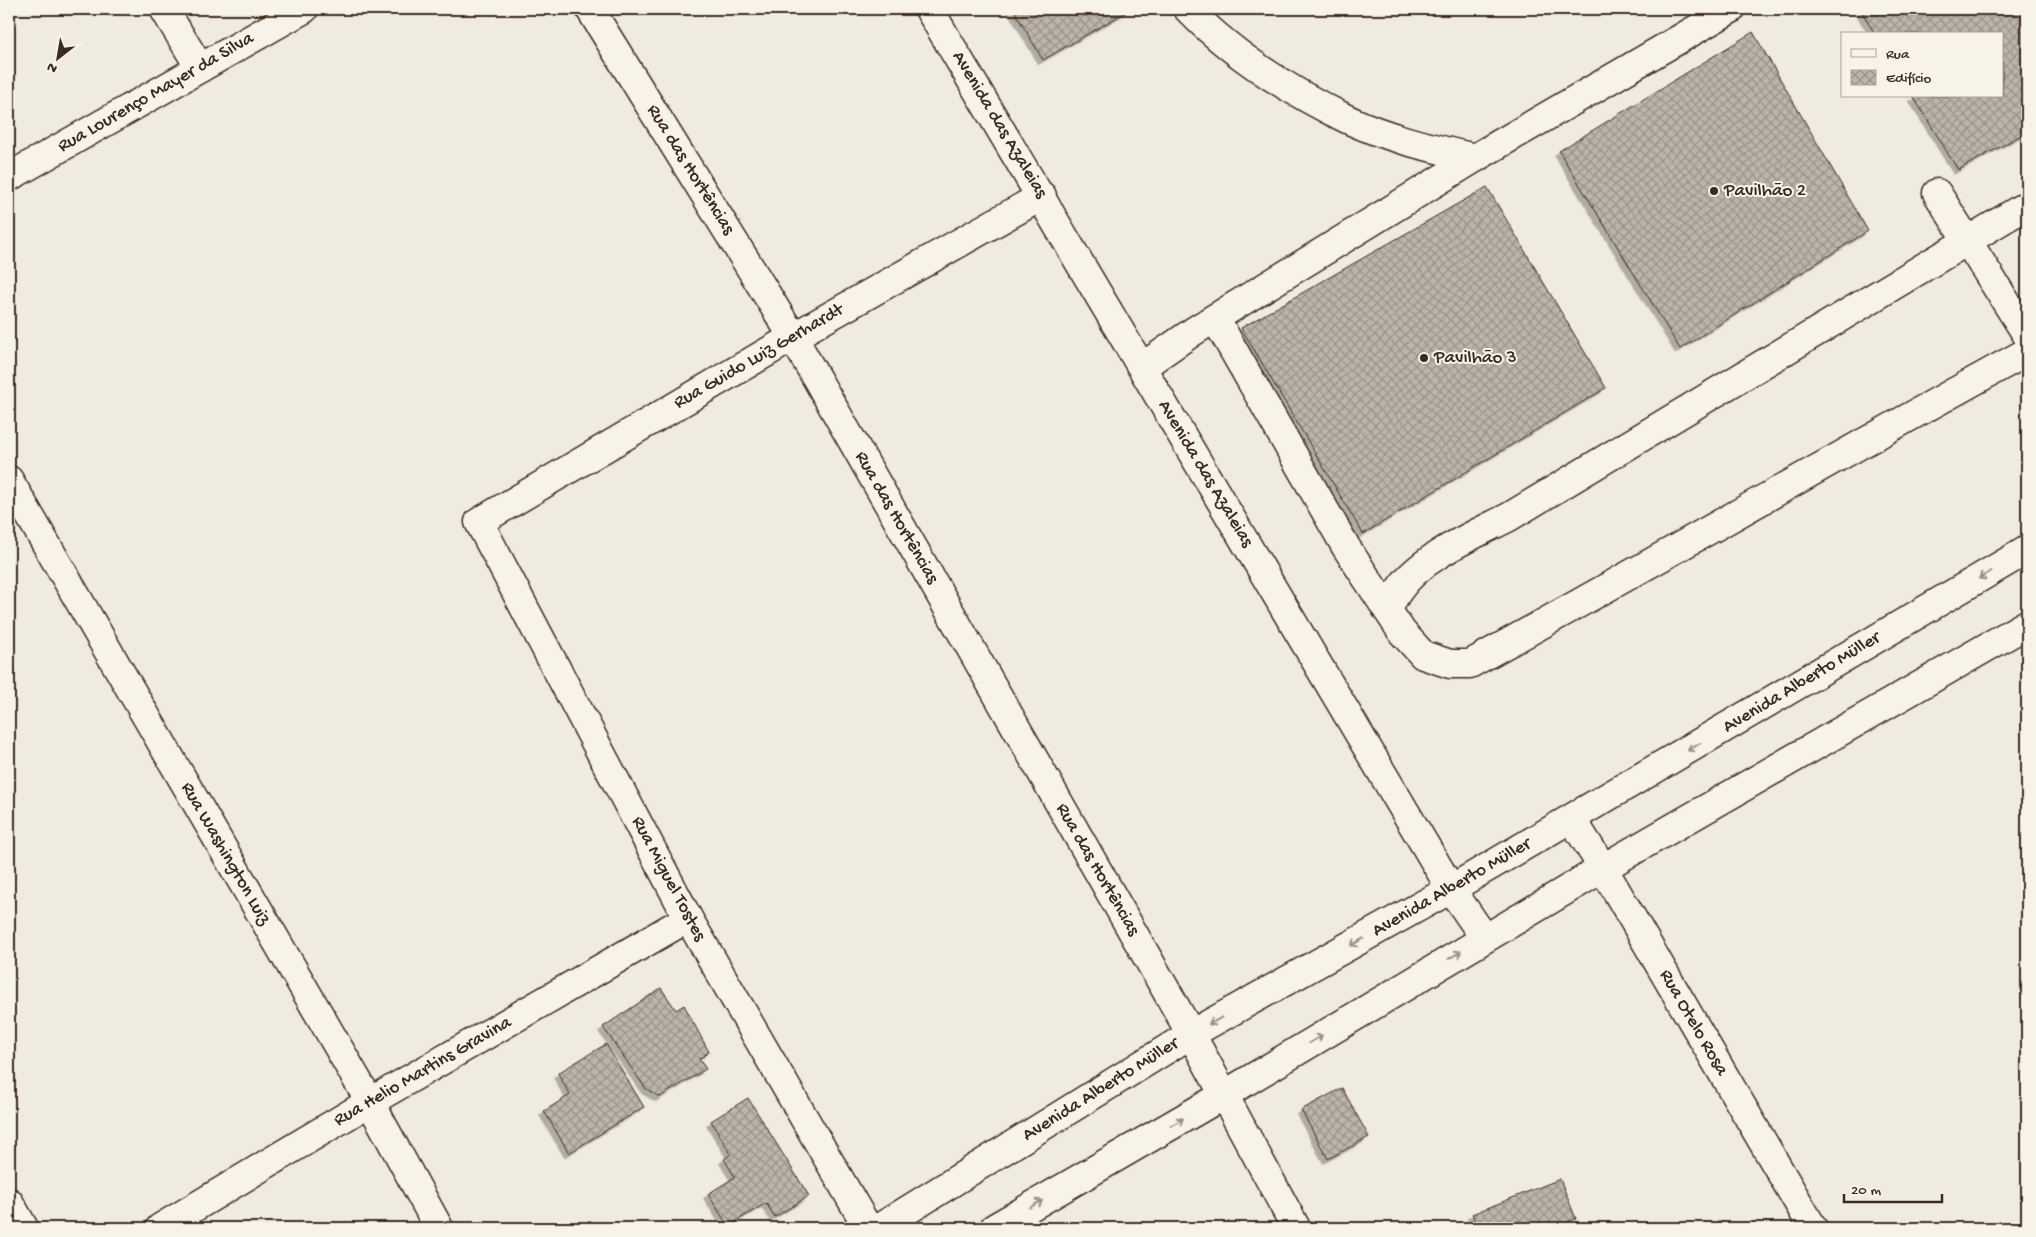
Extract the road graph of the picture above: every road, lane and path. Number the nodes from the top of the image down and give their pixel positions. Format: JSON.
{"nodes":[{"id":1,"x":164,"y":9,"type":"edge"},
{"id":2,"x":304,"y":9,"type":"edge"},
{"id":3,"x":590,"y":9,"type":"edge"},
{"id":4,"x":929,"y":9,"type":"edge"},
{"id":5,"x":1188,"y":9,"type":"edge"},
{"id":6,"x":1731,"y":9,"type":"edge"},
{"id":7,"x":200,"y":68,"type":"junction"},
{"id":8,"x":1475,"y":158,"type":"junction"},
{"id":9,"x":9,"y":177,"type":"edge"},
{"id":10,"x":1937,"y":194,"type":"dead end"},
{"id":11,"x":1042,"y":196,"type":"junction"},
{"id":12,"x":2027,"y":205,"type":"edge"},
{"id":13,"x":1968,"y":240,"type":"junction"},
{"id":14,"x":1215,"y":318,"type":"junction"},
{"id":15,"x":2027,"y":334,"type":"edge"},
{"id":16,"x":793,"y":337,"type":"junction"},
{"id":17,"x":2027,"y":352,"type":"edge"},
{"id":18,"x":1142,"y":367,"type":"junction"},
{"id":19,"x":9,"y":480,"type":"edge"},
{"id":20,"x":479,"y":522,"type":"joint"},
{"id":21,"x":2027,"y":550,"type":"edge"},
{"id":22,"x":1388,"y":610,"type":"junction"},
{"id":23,"x":2027,"y":624,"type":"edge"},
{"id":24,"x":1572,"y":819,"type":"junction"},
{"id":25,"x":1603,"y":868,"type":"junction"},
{"id":26,"x":1450,"y":890,"type":"junction"},
{"id":27,"x":688,"y":918,"type":"junction"},
{"id":28,"x":1484,"y":937,"type":"junction"},
{"id":29,"x":1191,"y":1034,"type":"junction"},
{"id":30,"x":1222,"y":1096,"type":"junction"},
{"id":31,"x":370,"y":1102,"type":"junction"},
{"id":32,"x":9,"y":1202,"type":"edge"},
{"id":33,"x":24,"y":1228,"type":"edge"},
{"id":34,"x":160,"y":1228,"type":"edge"},
{"id":35,"x":439,"y":1228,"type":"edge"},
{"id":36,"x":868,"y":1228,"type":"edge"},
{"id":37,"x":879,"y":1228,"type":"edge"},
{"id":38,"x":994,"y":1228,"type":"edge"},
{"id":39,"x":1296,"y":1228,"type":"edge"},
{"id":40,"x":1813,"y":1228,"type":"edge"}],
"edges":[{"from":1,"to":7,"type":"street"},
{"from":2,"to":7,"type":"street","name":"Rua Lourenço Mayer da Silva"},
{"from":3,"to":16,"type":"street","name":"Rua das Hortências"},
{"from":4,"to":11,"type":"street","name":"Avenida das Azaleias"},
{"from":5,"to":8,"type":"street"},
{"from":6,"to":8,"type":"street"},
{"from":7,"to":9,"type":"street","name":"Rua Lourenço Mayer da Silva"},
{"from":8,"to":14,"type":"street"},
{"from":10,"to":13,"type":"street"},
{"from":11,"to":16,"type":"street","name":"Rua Guido Luiz Gerhardt"},
{"from":11,"to":18,"type":"street","name":"Avenida das Azaleias"},
{"from":12,"to":13,"type":"street"},
{"from":13,"to":15,"type":"street"},
{"from":13,"to":22,"type":"street"},
{"from":14,"to":18,"type":"street"},
{"from":14,"to":22,"type":"street"},
{"from":16,"to":20,"type":"street","name":"Rua Guido Luiz Gerhardt"},
{"from":16,"to":29,"type":"street","name":"Rua das Hortências"},
{"from":17,"to":22,"type":"street"},
{"from":18,"to":26,"type":"street","name":"Avenida das Azaleias"},
{"from":19,"to":31,"type":"street","name":"Rua Washington Luiz"},
{"from":20,"to":27,"type":"street","name":"Rua Miguel Tostes"},
{"from":21,"to":24,"type":"street","name":"Avenida Alberto Müller","one_way":true},
{"from":23,"to":25,"type":"street"},
{"from":24,"to":25,"type":"street","name":"Rua Otelo Rosa"},
{"from":24,"to":26,"type":"street","name":"Avenida Alberto Müller"},
{"from":25,"to":28,"type":"street"},
{"from":25,"to":40,"type":"street","name":"Rua Otelo Rosa"},
{"from":26,"to":28,"type":"street","name":"Avenida das Azaleias"},
{"from":26,"to":29,"type":"street","name":"Avenida Alberto Müller","one_way":true},
{"from":27,"to":31,"type":"street","name":"Rua Helio Martins Gravina"},
{"from":27,"to":36,"type":"street","name":"Rua Miguel Tostes"},
{"from":30,"to":28,"type":"street","one_way":true},
{"from":29,"to":30,"type":"street","name":"Rua das Hortências"},
{"from":29,"to":37,"type":"street","name":"Avenida Alberto Müller"},
{"from":38,"to":30,"type":"street","one_way":true},
{"from":30,"to":39,"type":"street","name":"Rua das Hortências"},
{"from":31,"to":34,"type":"street","name":"Rua Helio Martins Gravina"},
{"from":31,"to":35,"type":"street","name":"Rua Washington Luiz"},
{"from":32,"to":33,"type":"street"}]}
